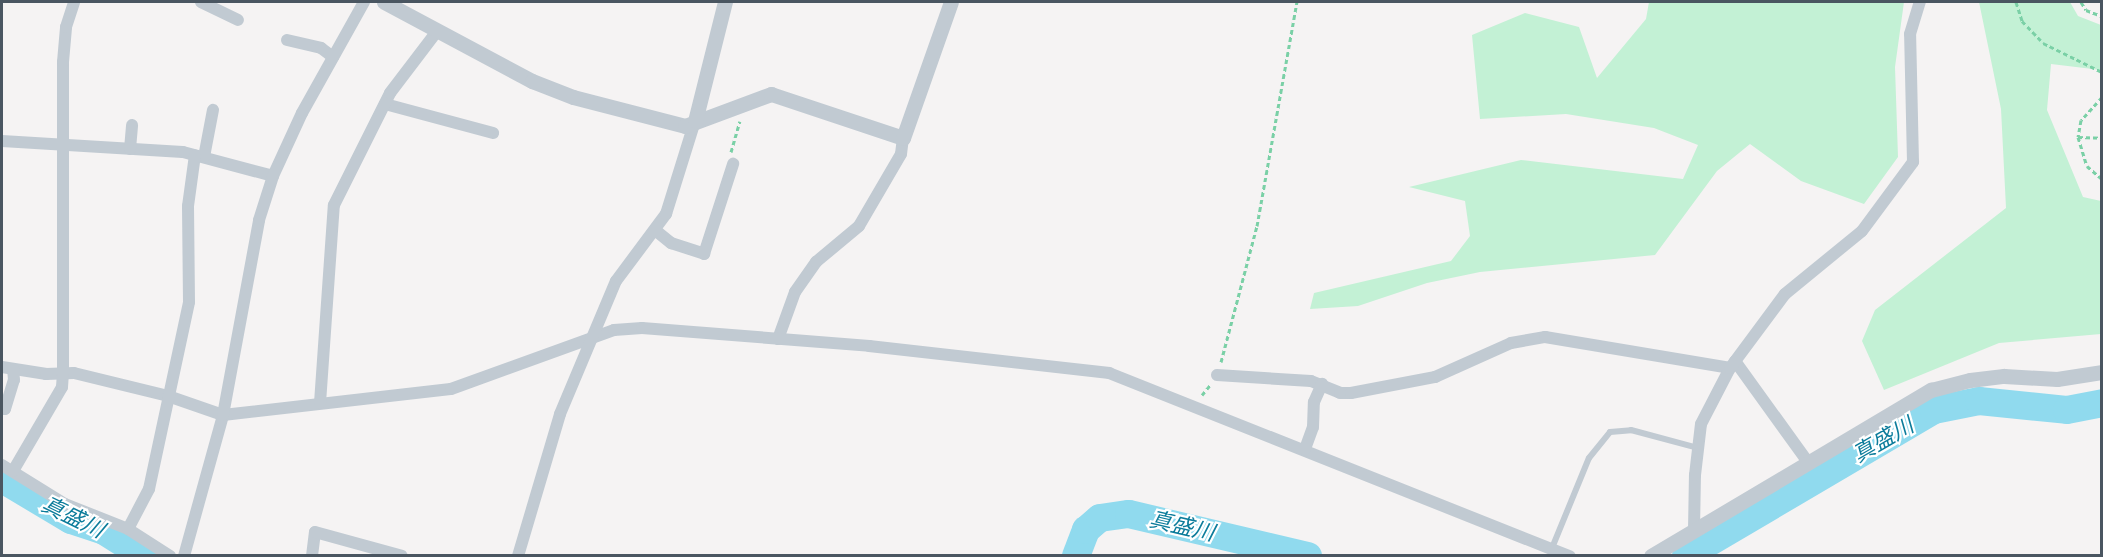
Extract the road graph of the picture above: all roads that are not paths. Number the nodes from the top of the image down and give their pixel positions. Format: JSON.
{"nodes":[{"id":1,"x":74,"y":2,"type":"edge"},
{"id":2,"x":201,"y":2,"type":"edge"},
{"id":3,"x":364,"y":2,"type":"edge"},
{"id":4,"x":384,"y":2,"type":"edge"},
{"id":5,"x":725,"y":2,"type":"edge"},
{"id":6,"x":951,"y":2,"type":"edge"},
{"id":7,"x":1920,"y":2,"type":"edge"},
{"id":8,"x":238,"y":20,"type":"dead end"},
{"id":9,"x":438,"y":30,"type":"junction"},
{"id":10,"x":287,"y":40,"type":"dead end"},
{"id":11,"x":333,"y":57,"type":"junction"},
{"id":12,"x":385,"y":104,"type":"junction"},
{"id":13,"x":213,"y":110,"type":"dead end"},
{"id":14,"x":695,"y":121,"type":"junction"},
{"id":15,"x":132,"y":125,"type":"dead end"},
{"id":16,"x":493,"y":134,"type":"dead end"},
{"id":17,"x":903,"y":138,"type":"junction"},
{"id":18,"x":2,"y":141,"type":"edge"},
{"id":19,"x":63,"y":147,"type":"junction"},
{"id":20,"x":130,"y":149,"type":"junction"},
{"id":21,"x":199,"y":156,"type":"junction"},
{"id":22,"x":733,"y":165,"type":"road end"},
{"id":23,"x":273,"y":176,"type":"junction"},
{"id":24,"x":655,"y":230,"type":"junction"},
{"id":25,"x":591,"y":338,"type":"junction"},
{"id":26,"x":778,"y":339,"type":"junction"},
{"id":27,"x":1732,"y":364,"type":"junction"},
{"id":28,"x":7,"y":368,"type":"edge"},
{"id":29,"x":2102,"y":372,"type":"edge"},
{"id":30,"x":63,"y":374,"type":"junction"},
{"id":31,"x":1217,"y":375,"type":"road end"},
{"id":32,"x":1322,"y":384,"type":"junction"},
{"id":33,"x":168,"y":396,"type":"junction"},
{"id":34,"x":320,"y":403,"type":"junction"},
{"id":35,"x":2,"y":408,"type":"edge"},
{"id":36,"x":223,"y":415,"type":"junction"},
{"id":37,"x":1698,"y":448,"type":"junction"},
{"id":38,"x":1305,"y":449,"type":"junction"},
{"id":39,"x":1807,"y":461,"type":"junction"},
{"id":40,"x":2,"y":465,"type":"edge"},
{"id":41,"x":13,"y":471,"type":"junction"},
{"id":42,"x":128,"y":529,"type":"junction"},
{"id":43,"x":1694,"y":530,"type":"junction"},
{"id":44,"x":1552,"y":548,"type":"junction"},
{"id":45,"x":171,"y":555,"type":"edge"},
{"id":46,"x":184,"y":555,"type":"edge"},
{"id":47,"x":312,"y":555,"type":"edge"},
{"id":48,"x":402,"y":555,"type":"edge"},
{"id":49,"x":518,"y":555,"type":"edge"},
{"id":50,"x":1570,"y":555,"type":"edge"},
{"id":51,"x":1651,"y":555,"type":"edge"}],
"edges":[{"from":1,"to":19,"type":"street"},
{"from":2,"to":8,"type":"street"},
{"from":3,"to":11,"type":"street"},
{"from":4,"to":9,"type":"street"},
{"from":5,"to":14,"type":"street"},
{"from":6,"to":17,"type":"street"},
{"from":7,"to":27,"type":"street"},
{"from":9,"to":12,"type":"street"},
{"from":9,"to":14,"type":"street"},
{"from":10,"to":11,"type":"street"},
{"from":11,"to":23,"type":"street"},
{"from":12,"to":16,"type":"street"},
{"from":12,"to":34,"type":"street"},
{"from":13,"to":21,"type":"street"},
{"from":14,"to":17,"type":"street"},
{"from":14,"to":24,"type":"street"},
{"from":15,"to":20,"type":"street"},
{"from":17,"to":26,"type":"street"},
{"from":18,"to":19,"type":"street"},
{"from":19,"to":20,"type":"street"},
{"from":19,"to":30,"type":"street"},
{"from":20,"to":21,"type":"street"},
{"from":21,"to":23,"type":"street"},
{"from":21,"to":33,"type":"street"},
{"from":22,"to":24,"type":"street"},
{"from":23,"to":36,"type":"street"},
{"from":24,"to":25,"type":"street"},
{"from":25,"to":26,"type":"street"},
{"from":25,"to":34,"type":"street"},
{"from":25,"to":49,"type":"street"},
{"from":26,"to":38,"type":"street"},
{"from":27,"to":32,"type":"street"},
{"from":27,"to":37,"type":"street"},
{"from":27,"to":39,"type":"street"},
{"from":28,"to":30,"type":"street"},
{"from":28,"to":35,"type":"street"},
{"from":29,"to":39,"type":"street"},
{"from":30,"to":33,"type":"street"},
{"from":30,"to":41,"type":"street"},
{"from":31,"to":32,"type":"street"},
{"from":32,"to":38,"type":"street"},
{"from":33,"to":36,"type":"street"},
{"from":33,"to":42,"type":"street"},
{"from":34,"to":36,"type":"street"},
{"from":36,"to":46,"type":"street"},
{"from":37,"to":43,"type":"street"},
{"from":37,"to":44,"type":"lane"},
{"from":38,"to":44,"type":"street"},
{"from":39,"to":43,"type":"street"},
{"from":40,"to":41,"type":"street"},
{"from":41,"to":42,"type":"street"},
{"from":42,"to":45,"type":"street"},
{"from":43,"to":51,"type":"street"},
{"from":44,"to":50,"type":"street"},
{"from":47,"to":48,"type":"street"}]}
